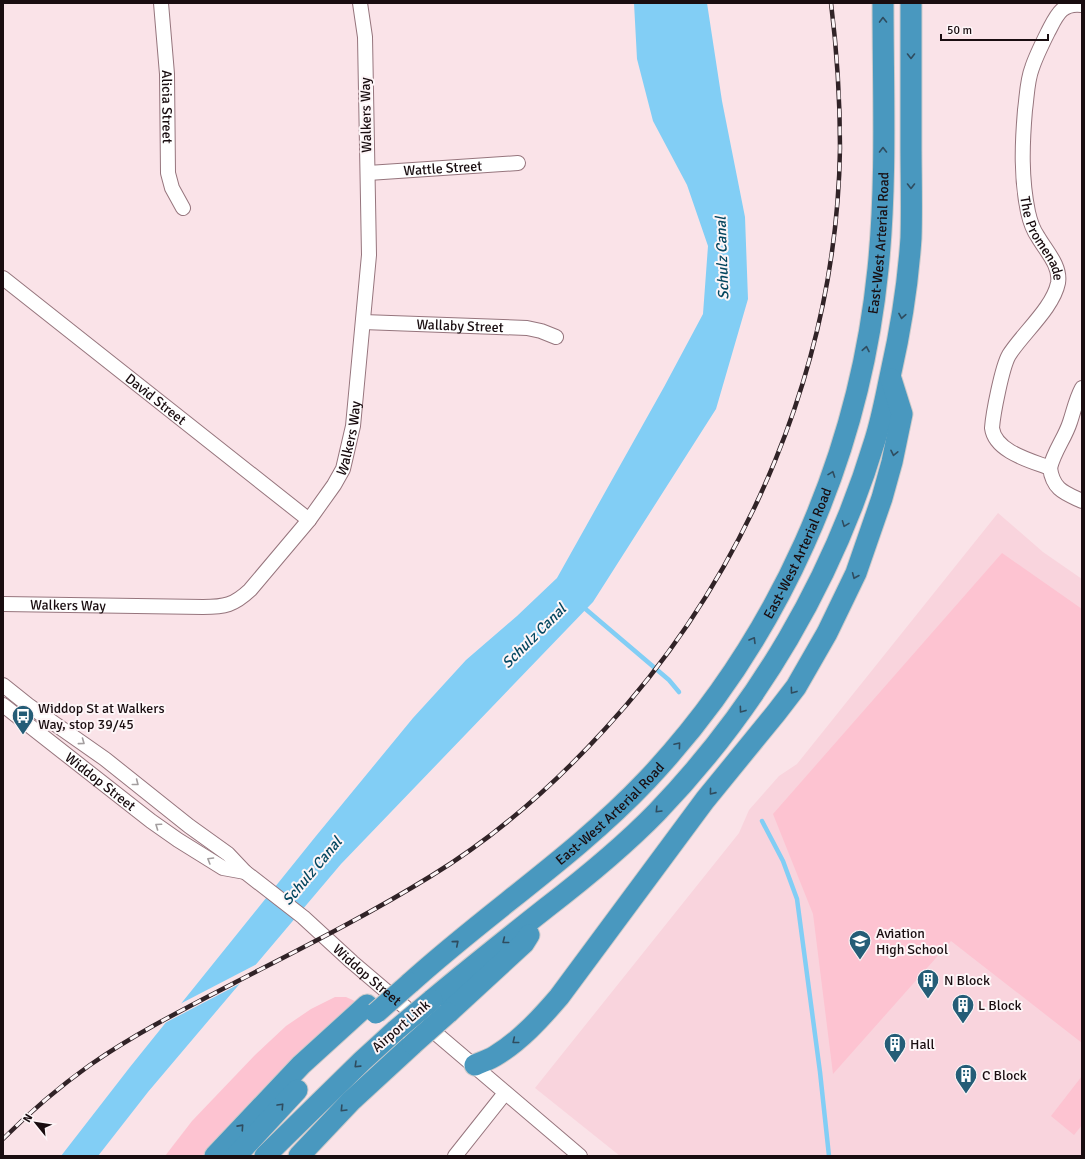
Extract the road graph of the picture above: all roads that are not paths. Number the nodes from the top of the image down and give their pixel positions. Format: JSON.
{"nodes":[{"id":1,"x":161,"y":3,"type":"edge"},
{"id":2,"x":360,"y":3,"type":"edge"},
{"id":3,"x":883,"y":3,"type":"edge"},
{"id":4,"x":911,"y":3,"type":"edge"},
{"id":5,"x":1082,"y":5,"type":"edge"},
{"id":6,"x":518,"y":163,"type":"dead end"},
{"id":7,"x":368,"y":173,"type":"junction"},
{"id":8,"x":183,"y":208,"type":"dead end"},
{"id":9,"x":3,"y":278,"type":"edge"},
{"id":10,"x":363,"y":322,"type":"junction"},
{"id":11,"x":556,"y":337,"type":"dead end"},
{"id":12,"x":890,"y":376,"type":"junction"},
{"id":13,"x":1082,"y":388,"type":"edge"},
{"id":14,"x":1050,"y":468,"type":"junction"},
{"id":15,"x":1082,"y":501,"type":"edge"},
{"id":16,"x":309,"y":520,"type":"junction"},
{"id":17,"x":3,"y":604,"type":"edge"},
{"id":18,"x":3,"y":685,"type":"edge"},
{"id":19,"x":3,"y":705,"type":"edge"},
{"id":20,"x":245,"y":872,"type":"junction"},
{"id":21,"x":440,"y":1006,"type":"junction"},
{"id":22,"x":371,"y":1009,"type":"junction"},
{"id":23,"x":475,"y":1065,"type":"junction"},
{"id":24,"x":505,"y":1093,"type":"junction"},
{"id":25,"x":215,"y":1156,"type":"edge"},
{"id":26,"x":236,"y":1156,"type":"edge"},
{"id":27,"x":265,"y":1156,"type":"edge"},
{"id":28,"x":298,"y":1156,"type":"edge"},
{"id":29,"x":455,"y":1156,"type":"edge"},
{"id":30,"x":580,"y":1156,"type":"edge"}],
"edges":[{"from":1,"to":8,"type":"street","name":"Alicia Street"},
{"from":2,"to":7,"type":"street","name":"Walkers Way"},
{"from":22,"to":3,"type":"highway","name":"East-West Arterial Road","one_way":true},
{"from":4,"to":12,"type":"highway","one_way":true},
{"from":5,"to":14,"type":"street","name":"The Promenade"},
{"from":6,"to":7,"type":"street","name":"Wattle Street"},
{"from":7,"to":10,"type":"street","name":"Walkers Way"},
{"from":9,"to":16,"type":"street","name":"David Street"},
{"from":10,"to":11,"type":"street","name":"Wallaby Street"},
{"from":10,"to":16,"type":"street","name":"Walkers Way"},
{"from":12,"to":21,"type":"highway","name":"Airport Link","one_way":true},
{"from":12,"to":23,"type":"highway","one_way":true},
{"from":13,"to":14,"type":"street"},
{"from":14,"to":15,"type":"street"},
{"from":16,"to":17,"type":"street","name":"Walkers Way"},
{"from":18,"to":20,"type":"street","name":"Widdop Street","one_way":true},
{"from":20,"to":19,"type":"street","name":"Widdop Street","one_way":true},
{"from":20,"to":23,"type":"street","name":"Widdop Street"},
{"from":21,"to":27,"type":"highway","name":"Airport Link","one_way":true,"bridge":true},
{"from":21,"to":28,"type":"highway","one_way":true,"bridge":true},
{"from":25,"to":22,"type":"highway","one_way":true},
{"from":26,"to":22,"type":"highway","name":"Airport Link","one_way":true},
{"from":23,"to":24,"type":"street","name":"Widdop Street"},
{"from":24,"to":29,"type":"street"},
{"from":24,"to":30,"type":"street","name":"Widdop Street"}]}
